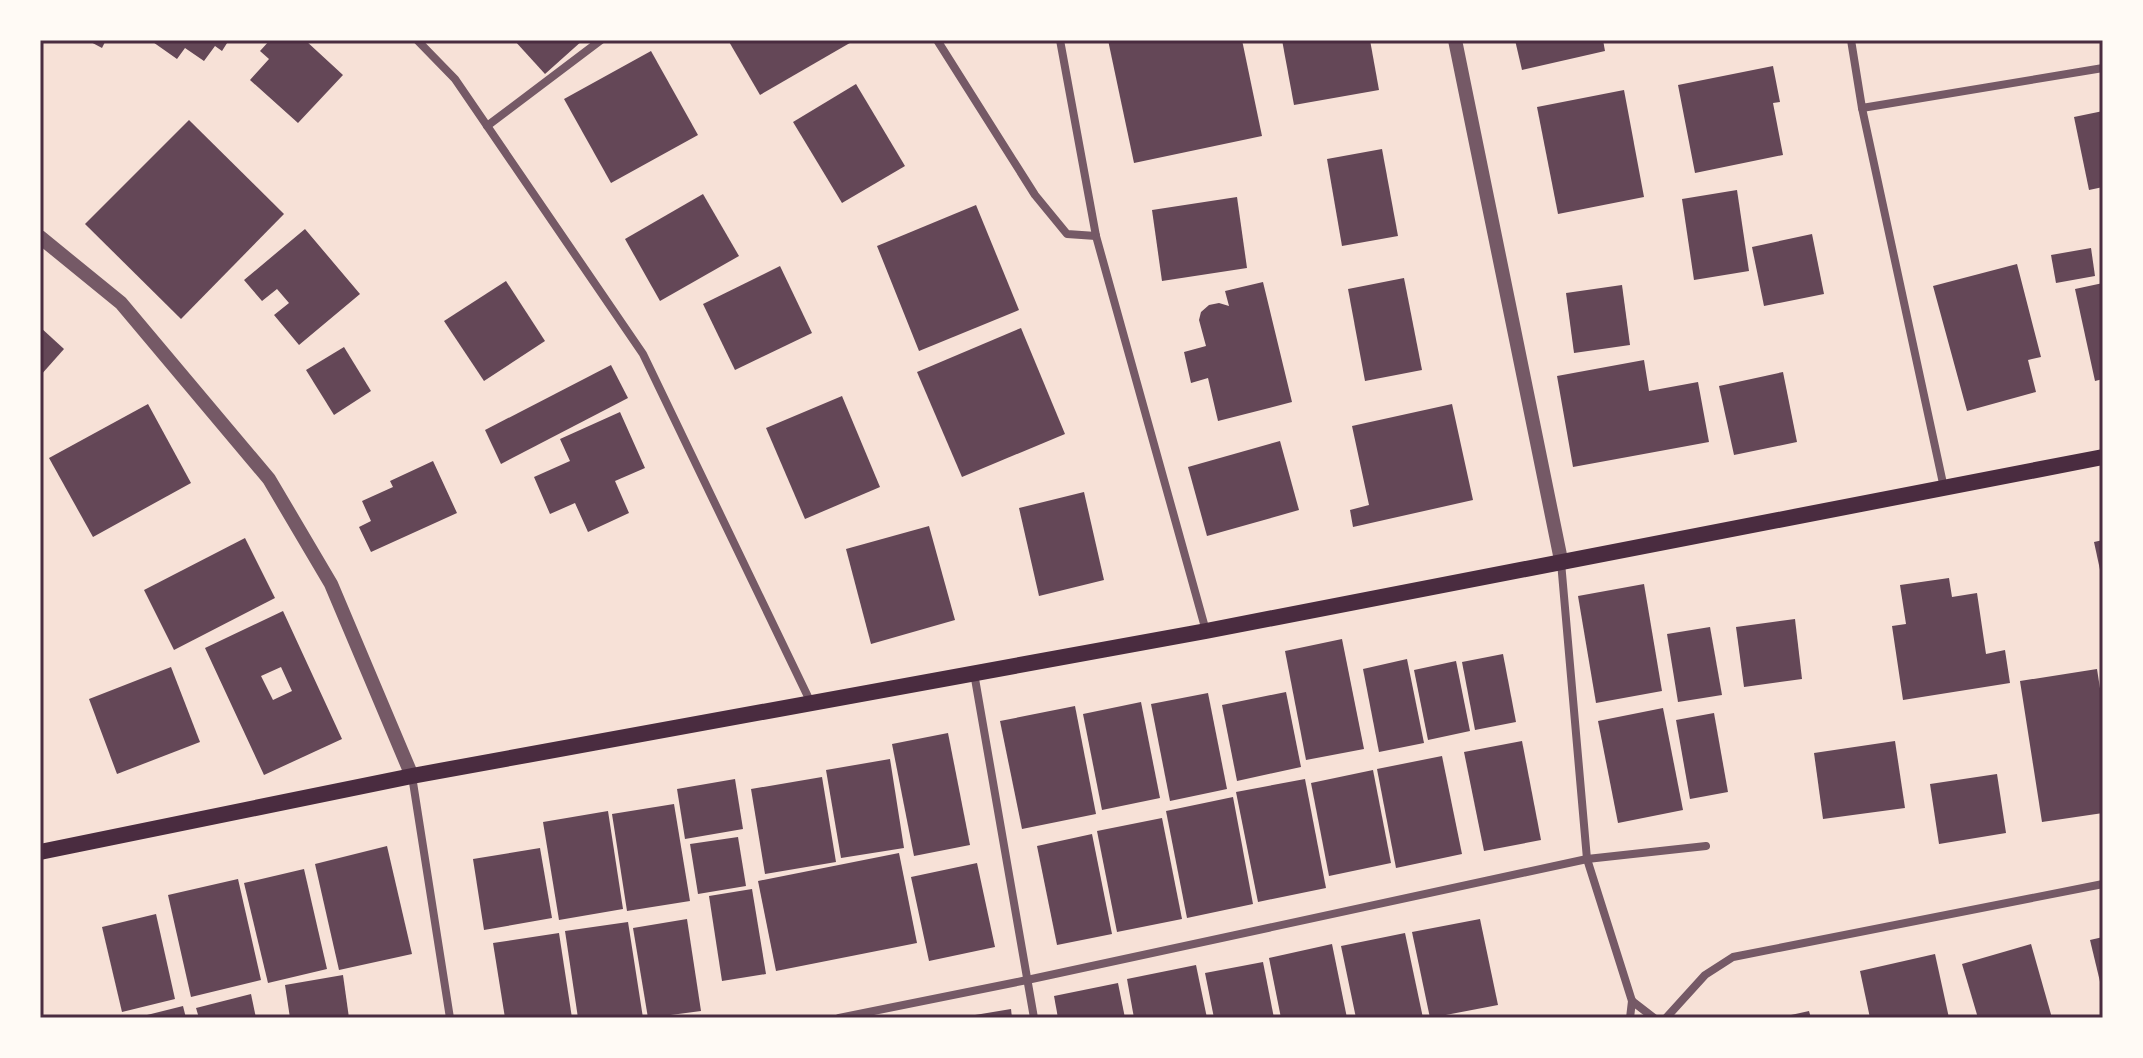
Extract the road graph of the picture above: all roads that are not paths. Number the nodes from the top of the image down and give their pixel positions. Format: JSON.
{"nodes":[{"id":1,"x":417,"y":40,"type":"edge"},
{"id":2,"x":601,"y":40,"type":"edge"},
{"id":3,"x":937,"y":40,"type":"edge"},
{"id":4,"x":1060,"y":40,"type":"edge"},
{"id":5,"x":1455,"y":40,"type":"edge"},
{"id":6,"x":1851,"y":40,"type":"edge"},
{"id":7,"x":2103,"y":68,"type":"edge"},
{"id":8,"x":1862,"y":108,"type":"junction"},
{"id":9,"x":487,"y":126,"type":"junction"},
{"id":10,"x":1096,"y":236,"type":"junction"},
{"id":11,"x":40,"y":237,"type":"edge"},
{"id":12,"x":2103,"y":457,"type":"edge"},
{"id":13,"x":1944,"y":488,"type":"junction"},
{"id":14,"x":1561,"y":560,"type":"junction"},
{"id":15,"x":1206,"y":631,"type":"junction"},
{"id":16,"x":974,"y":673,"type":"junction"},
{"id":17,"x":811,"y":703,"type":"junction"},
{"id":18,"x":412,"y":776,"type":"junction"},
{"id":19,"x":1706,"y":846,"type":"dead end"},
{"id":20,"x":40,"y":852,"type":"edge"},
{"id":21,"x":1587,"y":859,"type":"junction"},
{"id":22,"x":2103,"y":884,"type":"edge"},
{"id":23,"x":1027,"y":980,"type":"junction"},
{"id":24,"x":1632,"y":1001,"type":"junction"},
{"id":25,"x":450,"y":1018,"type":"edge"},
{"id":26,"x":839,"y":1018,"type":"edge"},
{"id":27,"x":1034,"y":1018,"type":"edge"},
{"id":28,"x":1630,"y":1018,"type":"edge"},
{"id":29,"x":1654,"y":1018,"type":"edge"},
{"id":30,"x":1666,"y":1018,"type":"edge"}],
"edges":[{"from":1,"to":9,"type":"street"},
{"from":2,"to":9,"type":"street"},
{"from":3,"to":10,"type":"street"},
{"from":4,"to":10,"type":"street"},
{"from":5,"to":14,"type":"street"},
{"from":6,"to":8,"type":"street"},
{"from":7,"to":8,"type":"street"},
{"from":8,"to":13,"type":"street"},
{"from":9,"to":17,"type":"street"},
{"from":10,"to":15,"type":"street"},
{"from":11,"to":18,"type":"street"},
{"from":12,"to":13,"type":"main road"},
{"from":13,"to":14,"type":"main road"},
{"from":14,"to":15,"type":"main road"},
{"from":14,"to":21,"type":"street"},
{"from":15,"to":16,"type":"main road"},
{"from":16,"to":17,"type":"main road"},
{"from":16,"to":23,"type":"street"},
{"from":17,"to":18,"type":"main road"},
{"from":18,"to":20,"type":"main road"},
{"from":18,"to":25,"type":"street"},
{"from":19,"to":21,"type":"street"},
{"from":21,"to":23,"type":"street"},
{"from":21,"to":24,"type":"street"},
{"from":22,"to":30,"type":"street"},
{"from":23,"to":26,"type":"street"},
{"from":23,"to":27,"type":"street"},
{"from":24,"to":28,"type":"street"},
{"from":24,"to":29,"type":"street"}]}
